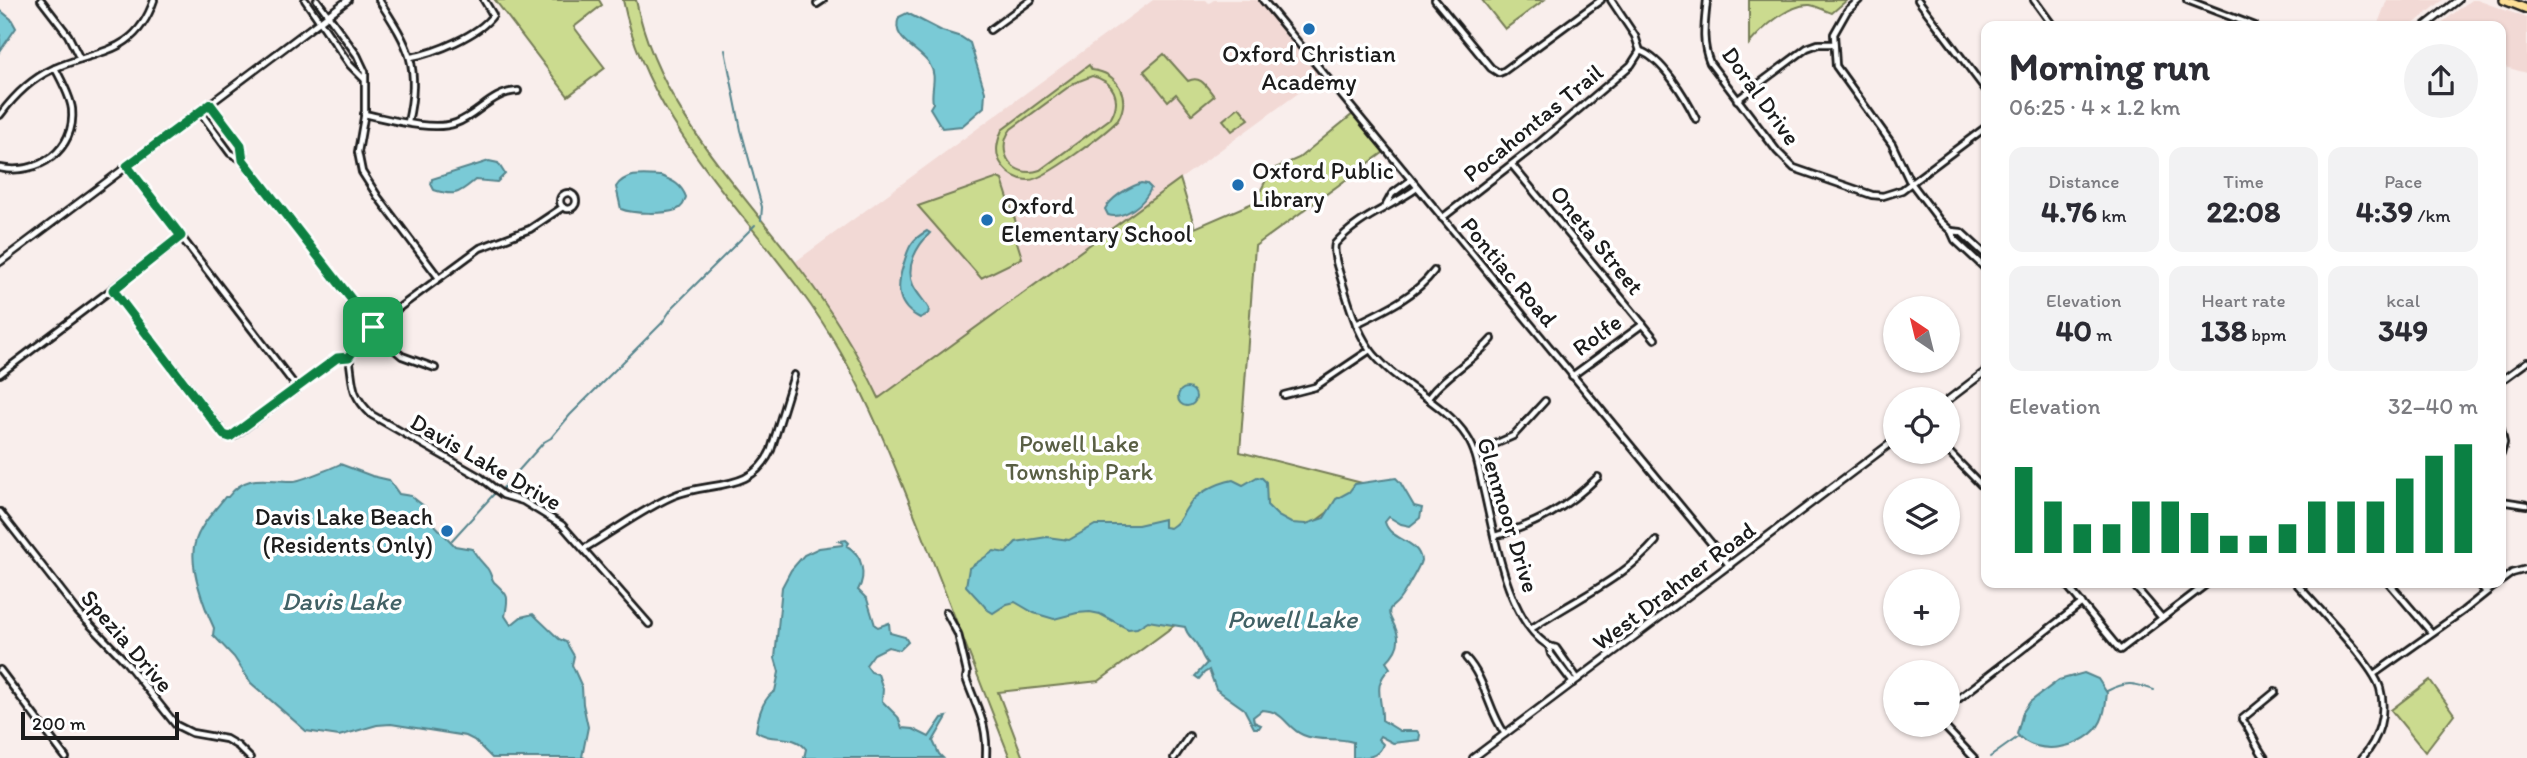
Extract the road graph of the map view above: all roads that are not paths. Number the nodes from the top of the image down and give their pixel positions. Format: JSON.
{"nodes":[{"id":1,"x":41,"y":0,"type":"edge"},
{"id":2,"x":154,"y":0,"type":"edge"},
{"id":3,"x":305,"y":0,"type":"edge"},
{"id":4,"x":317,"y":0,"type":"edge"},
{"id":5,"x":348,"y":0,"type":"edge"},
{"id":6,"x":380,"y":0,"type":"edge"},
{"id":7,"x":484,"y":0,"type":"edge"},
{"id":8,"x":823,"y":0,"type":"edge"},
{"id":9,"x":1031,"y":0,"type":"edge"},
{"id":10,"x":1263,"y":0,"type":"edge"},
{"id":11,"x":1435,"y":0,"type":"edge"},
{"id":12,"x":1601,"y":0,"type":"edge"},
{"id":13,"x":1611,"y":0,"type":"edge"},
{"id":14,"x":1707,"y":0,"type":"edge"},
{"id":15,"x":1859,"y":0,"type":"edge"},
{"id":16,"x":1918,"y":0,"type":"edge"},
{"id":17,"x":2034,"y":0,"type":"edge"},
{"id":18,"x":2187,"y":0,"type":"edge"},
{"id":19,"x":2458,"y":0,"type":"edge"},
{"id":20,"x":2504,"y":0,"type":"edge"},
{"id":21,"x":817,"y":4,"type":"dead end"},
{"id":22,"x":2527,"y":9,"type":"edge"},
{"id":23,"x":328,"y":15,"type":"junction"},
{"id":24,"x":320,"y":21,"type":"junction"},
{"id":25,"x":2049,"y":21,"type":"edge"},
{"id":26,"x":2242,"y":21,"type":"edge"},
{"id":27,"x":2431,"y":21,"type":"edge"},
{"id":28,"x":990,"y":30,"type":"dead end"},
{"id":29,"x":1833,"y":44,"type":"junction"},
{"id":30,"x":1640,"y":51,"type":"junction"},
{"id":31,"x":411,"y":57,"type":"junction"},
{"id":32,"x":80,"y":59,"type":"junction"},
{"id":33,"x":55,"y":68,"type":"junction"},
{"id":34,"x":364,"y":79,"type":"junction"},
{"id":35,"x":1981,"y":83,"type":"edge"},
{"id":36,"x":518,"y":92,"type":"dead end"},
{"id":37,"x":1737,"y":100,"type":"junction"},
{"id":38,"x":210,"y":104,"type":"junction"},
{"id":39,"x":200,"y":112,"type":"junction"},
{"id":40,"x":365,"y":114,"type":"junction"},
{"id":41,"x":0,"y":115,"type":"edge"},
{"id":42,"x":1696,"y":119,"type":"dead end"},
{"id":43,"x":408,"y":122,"type":"junction"},
{"id":44,"x":1981,"y":131,"type":"edge"},
{"id":45,"x":243,"y":160,"type":"junction"},
{"id":46,"x":1512,"y":164,"type":"junction"},
{"id":47,"x":127,"y":166,"type":"junction"},
{"id":48,"x":0,"y":168,"type":"edge"},
{"id":49,"x":1411,"y":180,"type":"junction"},
{"id":50,"x":1912,"y":184,"type":"junction"},
{"id":51,"x":1417,"y":188,"type":"junction"},
{"id":52,"x":1385,"y":205,"type":"junction"},
{"id":53,"x":563,"y":207,"type":"dead end"},
{"id":54,"x":1442,"y":218,"type":"junction"},
{"id":55,"x":1951,"y":231,"type":"junction"},
{"id":56,"x":181,"y":236,"type":"junction"},
{"id":57,"x":1981,"y":250,"type":"edge"},
{"id":58,"x":0,"y":262,"type":"edge"},
{"id":59,"x":1981,"y":264,"type":"edge"},
{"id":60,"x":1434,"y":271,"type":"dead end"},
{"id":61,"x":439,"y":278,"type":"junction"},
{"id":62,"x":113,"y":290,"type":"junction"},
{"id":63,"x":1356,"y":324,"type":"junction"},
{"id":64,"x":1643,"y":324,"type":"junction"},
{"id":65,"x":373,"y":327,"type":"junction"},
{"id":66,"x":1492,"y":339,"type":"dead end"},
{"id":67,"x":1655,"y":339,"type":"dead end"},
{"id":68,"x":1370,"y":350,"type":"junction"},
{"id":69,"x":349,"y":357,"type":"junction"},
{"id":70,"x":2527,"y":362,"type":"edge"},
{"id":71,"x":435,"y":368,"type":"dead end"},
{"id":72,"x":0,"y":374,"type":"edge"},
{"id":73,"x":1981,"y":374,"type":"edge"},
{"id":74,"x":794,"y":375,"type":"dead end"},
{"id":75,"x":1572,"y":376,"type":"junction"},
{"id":76,"x":2506,"y":377,"type":"edge"},
{"id":77,"x":297,"y":388,"type":"junction"},
{"id":78,"x":1960,"y":391,"type":"edge"},
{"id":79,"x":1284,"y":395,"type":"dead end"},
{"id":80,"x":1428,"y":398,"type":"junction"},
{"id":81,"x":1545,"y":401,"type":"dead end"},
{"id":82,"x":1883,"y":449,"type":"edge"},
{"id":83,"x":1475,"y":453,"type":"junction"},
{"id":84,"x":1960,"y":463,"type":"edge"},
{"id":85,"x":1598,"y":477,"type":"dead end"},
{"id":86,"x":1981,"y":486,"type":"edge"},
{"id":87,"x":2506,"y":502,"type":"edge"},
{"id":88,"x":2527,"y":505,"type":"edge"},
{"id":89,"x":0,"y":512,"type":"edge"},
{"id":90,"x":1495,"y":536,"type":"junction"},
{"id":91,"x":1656,"y":541,"type":"dead end"},
{"id":92,"x":585,"y":548,"type":"junction"},
{"id":93,"x":1730,"y":566,"type":"junction"},
{"id":94,"x":2527,"y":569,"type":"edge"},
{"id":95,"x":2506,"y":577,"type":"edge"},
{"id":96,"x":2069,"y":588,"type":"edge"},
{"id":97,"x":2136,"y":588,"type":"edge"},
{"id":98,"x":2201,"y":588,"type":"edge"},
{"id":99,"x":2299,"y":588,"type":"edge"},
{"id":100,"x":2393,"y":588,"type":"edge"},
{"id":101,"x":2483,"y":588,"type":"edge"},
{"id":102,"x":2491,"y":588,"type":"edge"},
{"id":103,"x":2486,"y":592,"type":"junction"},
{"id":104,"x":2082,"y":603,"type":"junction"},
{"id":105,"x":946,"y":611,"type":"dead end"},
{"id":106,"x":2162,"y":618,"type":"junction"},
{"id":107,"x":649,"y":624,"type":"dead end"},
{"id":108,"x":1531,"y":629,"type":"junction"},
{"id":109,"x":2431,"y":632,"type":"junction"},
{"id":110,"x":1466,"y":657,"type":"dead end"},
{"id":111,"x":0,"y":670,"type":"edge"},
{"id":112,"x":2374,"y":674,"type":"junction"},
{"id":113,"x":1576,"y":681,"type":"junction"},
{"id":114,"x":2275,"y":692,"type":"dead end"},
{"id":115,"x":1960,"y":698,"type":"edge"},
{"id":116,"x":1505,"y":734,"type":"junction"},
{"id":117,"x":1189,"y":736,"type":"dead end"},
{"id":118,"x":1954,"y":737,"type":"edge"},
{"id":119,"x":66,"y":758,"type":"edge"},
{"id":120,"x":250,"y":758,"type":"edge"},
{"id":121,"x":986,"y":758,"type":"edge"},
{"id":122,"x":1174,"y":758,"type":"edge"},
{"id":123,"x":1473,"y":758,"type":"edge"},
{"id":124,"x":1974,"y":758,"type":"edge"},
{"id":125,"x":2265,"y":758,"type":"edge"},
{"id":126,"x":2362,"y":758,"type":"edge"}],
"edges":[{"from":1,"to":32,"type":"street"},
{"from":2,"to":32,"type":"street"},
{"from":3,"to":24,"type":"street"},
{"from":4,"to":23,"type":"street"},
{"from":5,"to":23,"type":"street"},
{"from":6,"to":31,"type":"street"},
{"from":7,"to":31,"type":"street"},
{"from":8,"to":21,"type":"street"},
{"from":9,"to":28,"type":"street"},
{"from":10,"to":49,"type":"street","name":"Pontiac Road"},
{"from":11,"to":12,"type":"street"},
{"from":13,"to":30,"type":"street"},
{"from":14,"to":37,"type":"street","name":"Doral Drive"},
{"from":15,"to":29,"type":"street"},
{"from":16,"to":35,"type":"street"},
{"from":17,"to":25,"type":"street"},
{"from":18,"to":26,"type":"street"},
{"from":19,"to":27,"type":"street"},
{"from":20,"to":22,"type":"main road"},
{"from":23,"to":24,"type":"street"},
{"from":23,"to":34,"type":"street"},
{"from":24,"to":34,"type":"street"},
{"from":24,"to":38,"type":"street"},
{"from":29,"to":37,"type":"street"},
{"from":29,"to":50,"type":"street"},
{"from":30,"to":42,"type":"street"},
{"from":30,"to":46,"type":"street","name":"Pocahontas Trail"},
{"from":31,"to":43,"type":"street"},
{"from":32,"to":33,"type":"street"},
{"from":33,"to":41,"type":"street"},
{"from":33,"to":48,"type":"street"},
{"from":34,"to":40,"type":"street"},
{"from":36,"to":43,"type":"street"},
{"from":37,"to":50,"type":"street","name":"Doral Drive"},
{"from":38,"to":39,"type":"street"},
{"from":38,"to":45,"type":"street"},
{"from":39,"to":45,"type":"street"},
{"from":39,"to":47,"type":"street"},
{"from":40,"to":43,"type":"street"},
{"from":40,"to":61,"type":"street"},
{"from":44,"to":50,"type":"street","name":"Doral Drive"},
{"from":45,"to":65,"type":"street"},
{"from":46,"to":54,"type":"street","name":"Pocahontas Trail"},
{"from":46,"to":64,"type":"street","name":"Oneta Street"},
{"from":47,"to":56,"type":"street"},
{"from":47,"to":58,"type":"street"},
{"from":49,"to":51,"type":"street","name":"Pontiac Road"},
{"from":49,"to":52,"type":"street","name":"Glenmoor Drive"},
{"from":50,"to":55,"type":"street"},
{"from":51,"to":52,"type":"street","name":"Glenmoor Drive"},
{"from":51,"to":54,"type":"street","name":"Pontiac Road"},
{"from":52,"to":63,"type":"street","name":"Glenmoor Drive"},
{"from":53,"to":61,"type":"street"},
{"from":54,"to":75,"type":"street","name":"Pontiac Road"},
{"from":55,"to":57,"type":"street"},
{"from":55,"to":59,"type":"street"},
{"from":56,"to":62,"type":"street"},
{"from":56,"to":77,"type":"street"},
{"from":60,"to":63,"type":"street"},
{"from":61,"to":65,"type":"street"},
{"from":62,"to":72,"type":"street"},
{"from":62,"to":77,"type":"street"},
{"from":63,"to":68,"type":"street","name":"Glenmoor Drive"},
{"from":64,"to":67,"type":"street","name":"Oneta Street"},
{"from":64,"to":75,"type":"street","name":"Rolfe"},
{"from":65,"to":69,"type":"street"},
{"from":65,"to":71,"type":"street"},
{"from":66,"to":80,"type":"street"},
{"from":68,"to":79,"type":"street"},
{"from":68,"to":80,"type":"street","name":"Glenmoor Drive"},
{"from":69,"to":77,"type":"street"},
{"from":69,"to":92,"type":"street","name":"Davis Lake Drive"},
{"from":70,"to":76,"type":"street"},
{"from":73,"to":78,"type":"street"},
{"from":74,"to":92,"type":"street"},
{"from":75,"to":93,"type":"street","name":"Pontiac Road"},
{"from":80,"to":83,"type":"street","name":"Glenmoor Drive"},
{"from":81,"to":83,"type":"street"},
{"from":82,"to":93,"type":"street","name":"West Drahner Road"},
{"from":83,"to":90,"type":"street","name":"Glenmoor Drive"},
{"from":84,"to":86,"type":"street"},
{"from":85,"to":90,"type":"street"},
{"from":87,"to":88,"type":"street"},
{"from":89,"to":120,"type":"street","name":"Spezia Drive"},
{"from":90,"to":108,"type":"street","name":"Glenmoor Drive"},
{"from":91,"to":108,"type":"street"},
{"from":92,"to":107,"type":"street","name":"Davis Lake Drive"},
{"from":93,"to":113,"type":"street","name":"West Drahner Road"},
{"from":94,"to":95,"type":"street"},
{"from":96,"to":104,"type":"street"},
{"from":97,"to":106,"type":"street"},
{"from":98,"to":106,"type":"street"},
{"from":99,"to":112,"type":"street"},
{"from":100,"to":109,"type":"street"},
{"from":101,"to":103,"type":"street"},
{"from":102,"to":103,"type":"street"},
{"from":103,"to":109,"type":"street"},
{"from":104,"to":106,"type":"street"},
{"from":104,"to":115,"type":"street"},
{"from":105,"to":121,"type":"street"},
{"from":108,"to":113,"type":"street","name":"Glenmoor Drive"},
{"from":109,"to":112,"type":"street"},
{"from":110,"to":116,"type":"street"},
{"from":111,"to":119,"type":"street"},
{"from":112,"to":126,"type":"street"},
{"from":113,"to":116,"type":"street","name":"West Drahner Road"},
{"from":114,"to":125,"type":"street"},
{"from":116,"to":123,"type":"street","name":"West Drahner Road"},
{"from":117,"to":122,"type":"street"},
{"from":118,"to":124,"type":"street"}]}
